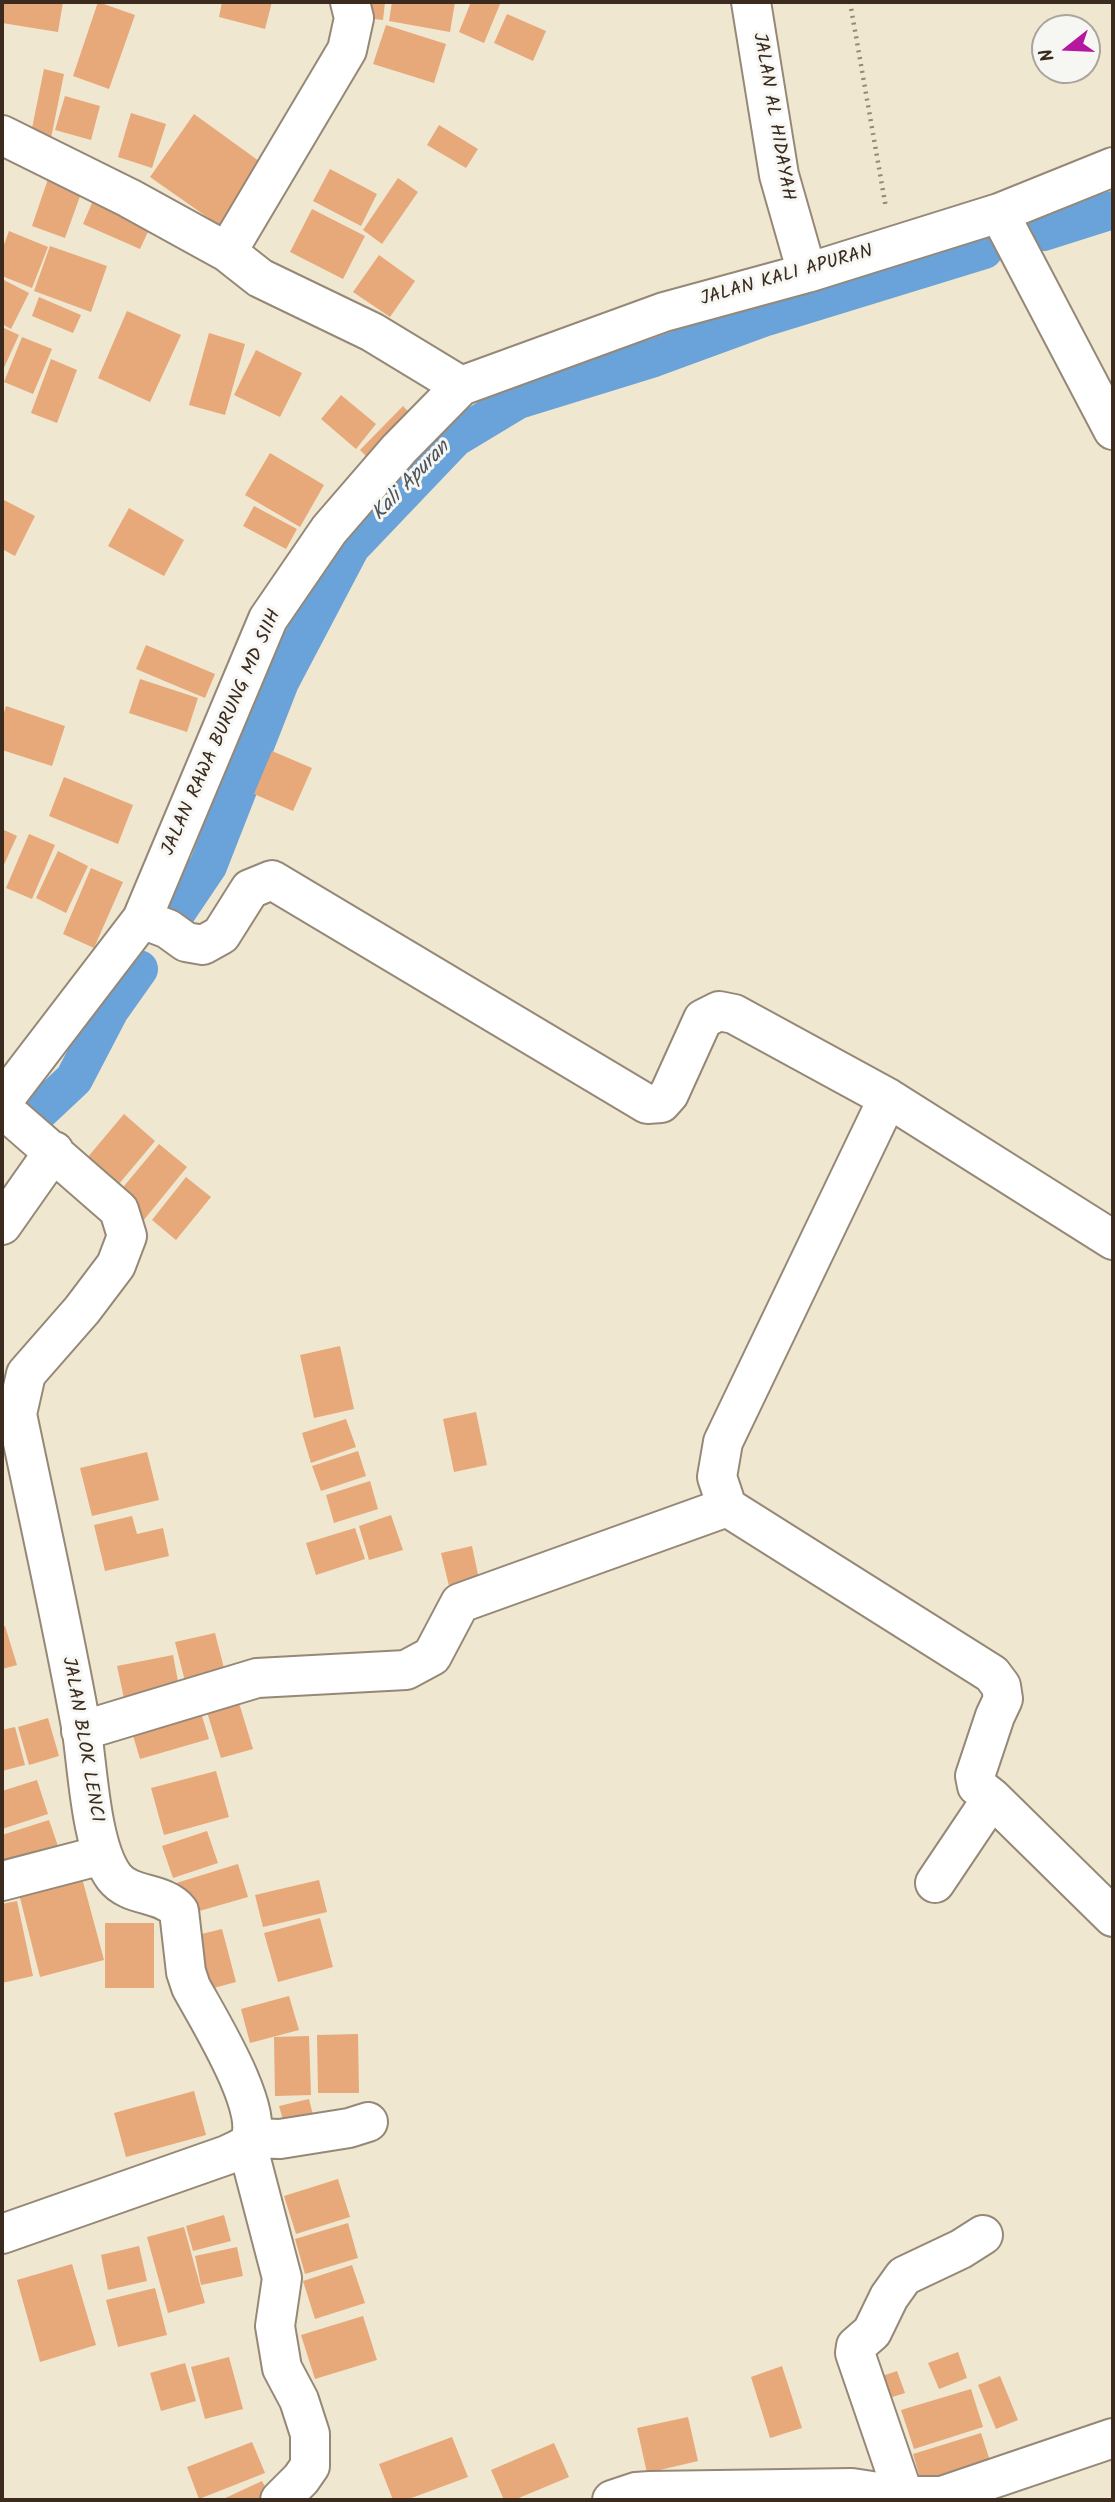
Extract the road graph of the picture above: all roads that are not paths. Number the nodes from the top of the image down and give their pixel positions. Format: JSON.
{"nodes":[{"id":1,"x":350,"y":2,"type":"edge"},
{"id":2,"x":751,"y":2,"type":"edge"},
{"id":3,"x":2,"y":135,"type":"edge"},
{"id":4,"x":1113,"y":167,"type":"edge"},
{"id":5,"x":999,"y":213,"type":"junction"},
{"id":6,"x":228,"y":253,"type":"junction"},
{"id":7,"x":807,"y":272,"type":"junction"},
{"id":8,"x":461,"y":386,"type":"junction"},
{"id":9,"x":1113,"y":430,"type":"edge"},
{"id":10,"x":142,"y":919,"type":"junction"},
{"id":11,"x":888,"y":1098,"type":"junction"},
{"id":12,"x":2,"y":1102,"type":"edge"},
{"id":13,"x":2,"y":1108,"type":"edge"},
{"id":14,"x":54,"y":1151,"type":"junction"},
{"id":15,"x":2,"y":1225,"type":"edge"},
{"id":16,"x":1113,"y":1240,"type":"edge"},
{"id":17,"x":727,"y":1507,"type":"junction"},
{"id":18,"x":81,"y":1731,"type":"junction"},
{"id":19,"x":992,"y":1798,"type":"junction"},
{"id":20,"x":102,"y":1855,"type":"junction"},
{"id":21,"x":2,"y":1881,"type":"edge"},
{"id":22,"x":935,"y":1883,"type":"dead end"},
{"id":23,"x":1113,"y":1917,"type":"edge"},
{"id":24,"x":368,"y":2122,"type":"dead end"},
{"id":25,"x":249,"y":2141,"type":"junction"},
{"id":26,"x":2,"y":2234,"type":"edge"},
{"id":27,"x":983,"y":2235,"type":"dead end"},
{"id":28,"x":1113,"y":2438,"type":"edge"},
{"id":29,"x":904,"y":2496,"type":"junction"},
{"id":30,"x":629,"y":2497,"type":"edge"},
{"id":31,"x":280,"y":2500,"type":"edge"}],
"edges":[{"from":1,"to":6,"type":"street"},
{"from":2,"to":7,"type":"street","name":"JALAN AL HIDAYAH"},
{"from":3,"to":6,"type":"street"},
{"from":4,"to":5,"type":"street","name":"JALAN KALI APURAN"},
{"from":5,"to":7,"type":"street","name":"JALAN KALI APURAN"},
{"from":5,"to":9,"type":"street"},
{"from":6,"to":8,"type":"street"},
{"from":7,"to":8,"type":"street","name":"JALAN KALI APURAN"},
{"from":8,"to":10,"type":"street","name":"JALAN RAWA BURUNG MD SIIH"},
{"from":10,"to":11,"type":"street"},
{"from":10,"to":12,"type":"street","name":"JALAN RAWA BURUNG MD SIIH"},
{"from":11,"to":16,"type":"street"},
{"from":11,"to":17,"type":"street"},
{"from":13,"to":14,"type":"street","name":"JALAN BLOK LENCI"},
{"from":14,"to":15,"type":"street"},
{"from":14,"to":18,"type":"street","name":"JALAN BLOK LENCI"},
{"from":17,"to":18,"type":"street"},
{"from":17,"to":19,"type":"street"},
{"from":18,"to":20,"type":"street","name":"JALAN BLOK LENCI"},
{"from":19,"to":22,"type":"street"},
{"from":19,"to":23,"type":"street"},
{"from":20,"to":21,"type":"street"},
{"from":20,"to":25,"type":"street","name":"JALAN BLOK LENCI"},
{"from":24,"to":25,"type":"street"},
{"from":25,"to":26,"type":"street"},
{"from":25,"to":31,"type":"street"},
{"from":27,"to":29,"type":"street"},
{"from":28,"to":29,"type":"street"},
{"from":29,"to":30,"type":"street"}]}
